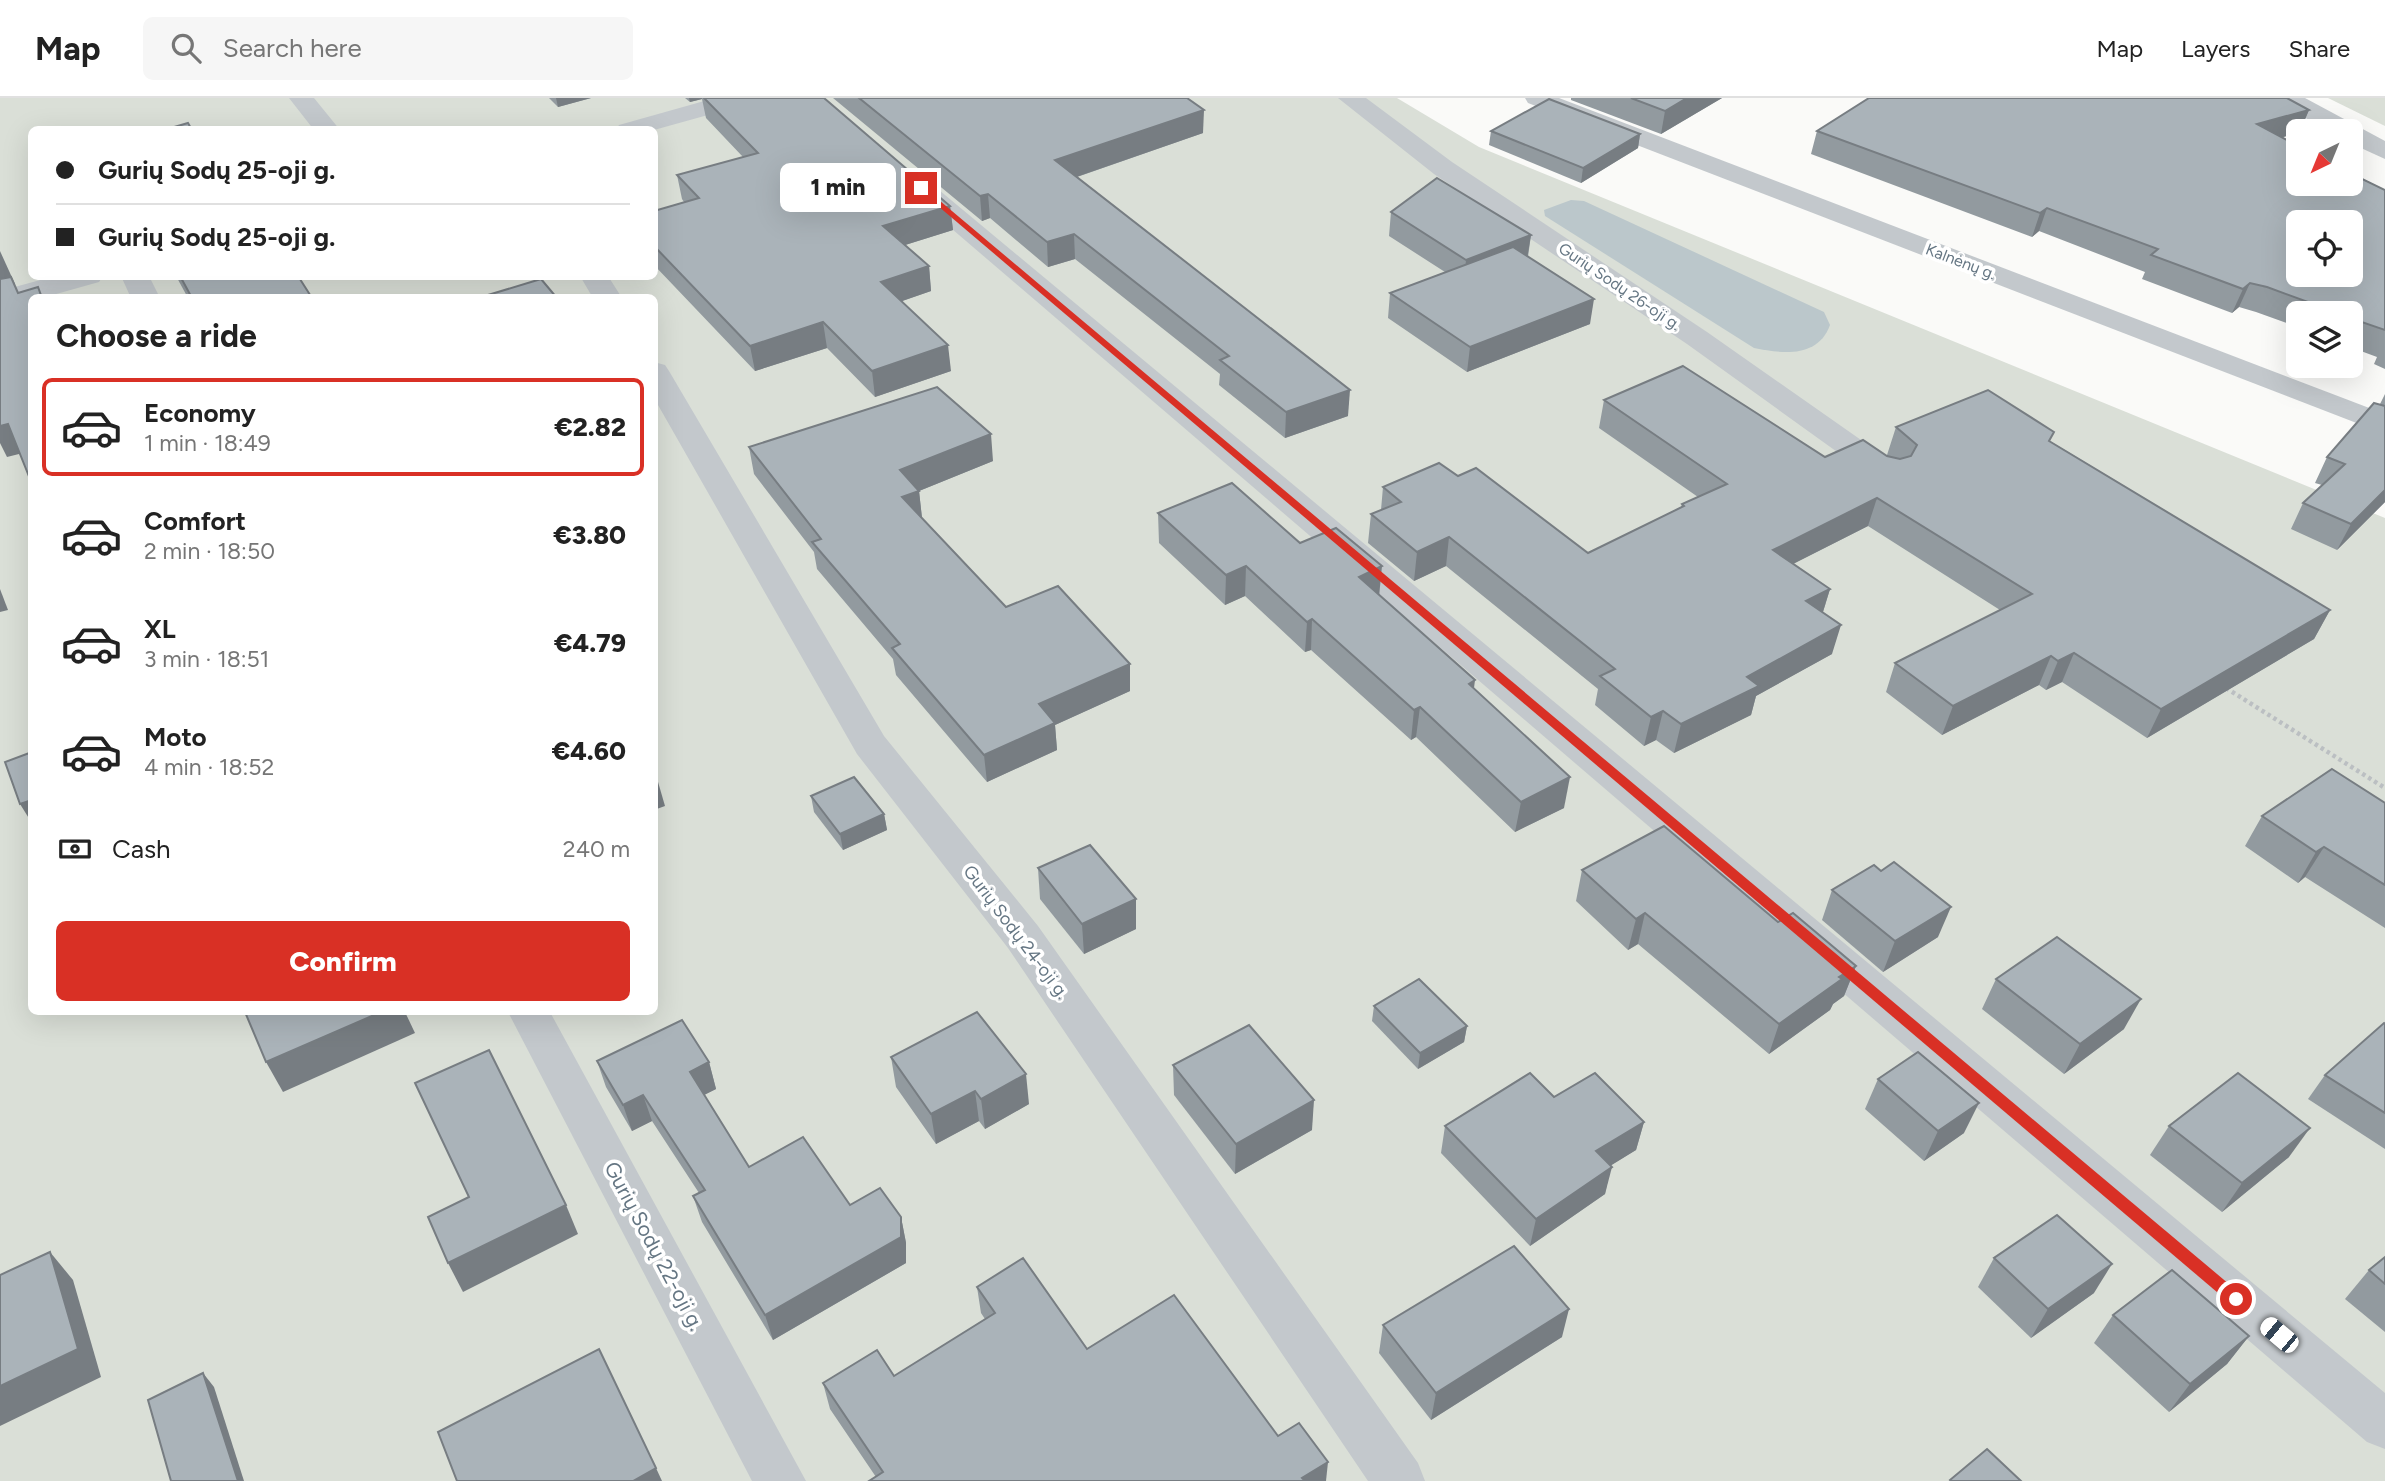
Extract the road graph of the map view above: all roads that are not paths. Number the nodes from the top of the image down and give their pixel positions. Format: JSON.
{"nodes":[{"id":1,"x":301,"y":98,"type":"edge"},
{"id":2,"x":742,"y":98,"type":"edge"},
{"id":3,"x":1350,"y":98,"type":"edge"},
{"id":4,"x":1537,"y":98,"type":"edge"},
{"id":5,"x":2286,"y":98,"type":"edge"},
{"id":6,"x":2325,"y":119,"type":"edge"},
{"id":7,"x":325,"y":126,"type":"edge"},
{"id":8,"x":642,"y":126,"type":"edge"},
{"id":9,"x":2363,"y":139,"type":"edge"},
{"id":10,"x":2385,"y":151,"type":"edge"},
{"id":11,"x":889,"y":161,"type":"edge"},
{"id":12,"x":74,"y":280,"type":"edge"},
{"id":13,"x":0,"y":300,"type":"edge"},
{"id":14,"x":658,"y":378,"type":"edge"},
{"id":15,"x":2385,"y":425,"type":"edge"},
{"id":16,"x":1890,"y":475,"type":"edge"},
{"id":17,"x":531,"y":1015,"type":"edge"},
{"id":18,"x":2385,"y":1425,"type":"edge"},
{"id":19,"x":780,"y":1481,"type":"edge"},
{"id":20,"x":1399,"y":1481,"type":"edge"}],
"edges":[{"from":1,"to":7,"type":"street"},
{"from":2,"to":8,"type":"street"},
{"from":3,"to":16,"type":"street","name":"Gurių Sodų 26-oji g."},
{"from":4,"to":15,"type":"street","name":"Kalnėnų g."},
{"from":5,"to":6,"type":"street"},
{"from":9,"to":10,"type":"street"},
{"from":11,"to":18,"type":"street"},
{"from":12,"to":13,"type":"street"},
{"from":14,"to":20,"type":"street","name":"Gurių Sodų 24-oji g."},
{"from":17,"to":19,"type":"street","name":"Gurių Sodų 22-oji g."}]}
